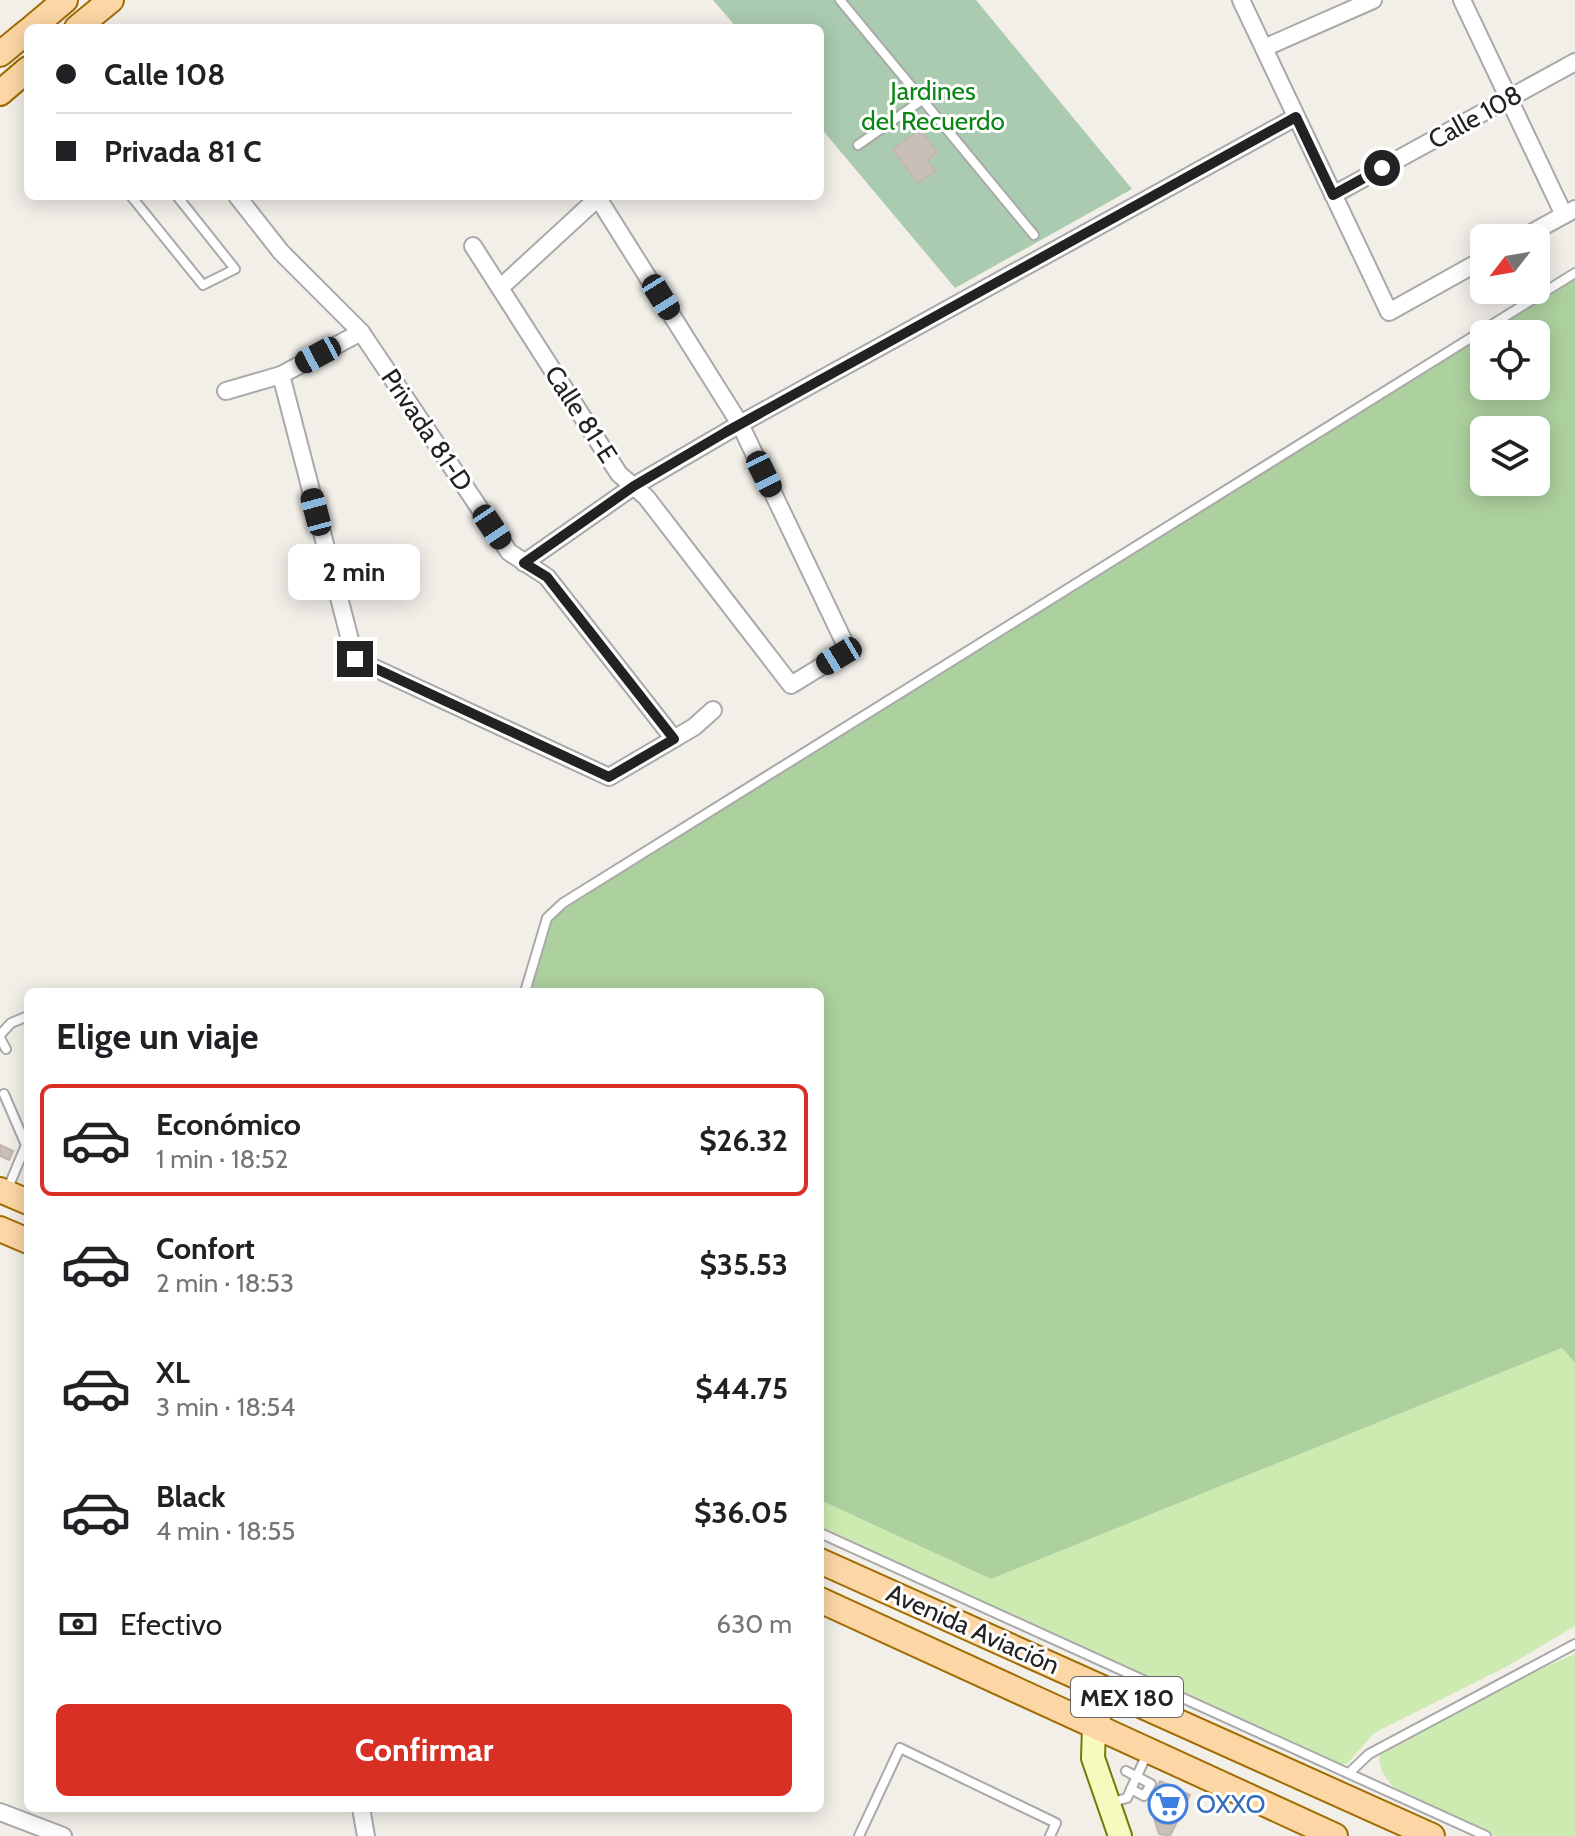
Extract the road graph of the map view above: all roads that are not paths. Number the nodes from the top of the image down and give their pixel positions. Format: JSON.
{"nodes":[{"id":1,"x":65,"y":0,"type":"edge"},
{"id":2,"x":840,"y":0,"type":"edge"},
{"id":3,"x":1241,"y":0,"type":"edge"},
{"id":4,"x":1373,"y":0,"type":"edge"},
{"id":5,"x":1462,"y":0,"type":"edge"},
{"id":6,"x":37,"y":24,"type":"edge"},
{"id":7,"x":24,"y":35,"type":"edge"},
{"id":8,"x":1264,"y":48,"type":"junction"},
{"id":9,"x":4,"y":50,"type":"edge"},
{"id":10,"x":1575,"y":62,"type":"edge"},
{"id":11,"x":24,"y":67,"type":"edge"},
{"id":12,"x":24,"y":73,"type":"edge"},
{"id":13,"x":0,"y":93,"type":"edge"},
{"id":14,"x":1508,"y":99,"type":"junction"},
{"id":15,"x":922,"y":100,"type":"junction"},
{"id":16,"x":1296,"y":117,"type":"junction"},
{"id":17,"x":858,"y":145,"type":"dead end"},
{"id":18,"x":1333,"y":195,"type":"junction"},
{"id":19,"x":134,"y":200,"type":"edge"},
{"id":20,"x":180,"y":200,"type":"edge"},
{"id":21,"x":240,"y":200,"type":"edge"},
{"id":22,"x":596,"y":200,"type":"edge"},
{"id":23,"x":601,"y":200,"type":"edge"},
{"id":24,"x":1570,"y":212,"type":"edge"},
{"id":25,"x":1548,"y":224,"type":"edge"},
{"id":26,"x":1034,"y":235,"type":"dead end"},
{"id":27,"x":473,"y":246,"type":"dead end"},
{"id":28,"x":1470,"y":267,"type":"edge"},
{"id":29,"x":1575,"y":273,"type":"edge"},
{"id":30,"x":500,"y":288,"type":"junction"},
{"id":31,"x":361,"y":332,"type":"junction"},
{"id":32,"x":281,"y":375,"type":"junction"},
{"id":33,"x":226,"y":391,"type":"dead end"},
{"id":34,"x":740,"y":424,"type":"junction"},
{"id":35,"x":634,"y":486,"type":"junction"},
{"id":36,"x":524,"y":563,"type":"junction"},
{"id":37,"x":713,"y":710,"type":"dead end"},
{"id":38,"x":674,"y":739,"type":"junction"},
{"id":39,"x":526,"y":988,"type":"edge"},
{"id":40,"x":24,"y":1018,"type":"edge"},
{"id":41,"x":0,"y":1036,"type":"edge"},
{"id":42,"x":6,"y":1049,"type":"dead end"},
{"id":43,"x":4,"y":1094,"type":"dead end"},
{"id":44,"x":24,"y":1138,"type":"edge"},
{"id":45,"x":24,"y":1153,"type":"edge"},
{"id":46,"x":8,"y":1198,"type":"edge"},
{"id":47,"x":0,"y":1229,"type":"edge"},
{"id":48,"x":24,"y":1239,"type":"edge"},
{"id":49,"x":824,"y":1535,"type":"edge"},
{"id":50,"x":824,"y":1563,"type":"edge"},
{"id":51,"x":824,"y":1602,"type":"edge"},
{"id":52,"x":1575,"y":1644,"type":"edge"},
{"id":53,"x":1110,"y":1689,"type":"junction"},
{"id":54,"x":1094,"y":1728,"type":"junction"},
{"id":55,"x":1148,"y":1752,"type":"junction"},
{"id":56,"x":1126,"y":1771,"type":"dead end"},
{"id":57,"x":1350,"y":1772,"type":"junction"},
{"id":58,"x":1137,"y":1776,"type":"junction"},
{"id":59,"x":1131,"y":1789,"type":"junction"},
{"id":60,"x":1109,"y":1804,"type":"junction"},
{"id":61,"x":0,"y":1812,"type":"edge"},
{"id":62,"x":362,"y":1812,"type":"edge"},
{"id":63,"x":1321,"y":1833,"type":"edge"},
{"id":64,"x":63,"y":1836,"type":"edge"},
{"id":65,"x":366,"y":1836,"type":"edge"},
{"id":66,"x":859,"y":1836,"type":"edge"},
{"id":67,"x":1050,"y":1836,"type":"edge"},
{"id":68,"x":1120,"y":1836,"type":"edge"},
{"id":69,"x":1432,"y":1836,"type":"edge"},
{"id":70,"x":1486,"y":1836,"type":"edge"}],
"edges":[{"from":1,"to":6,"type":"main road"},
{"from":2,"to":15,"type":"lane"},
{"from":3,"to":8,"type":"street"},
{"from":4,"to":8,"type":"street"},
{"from":5,"to":14,"type":"street"},
{"from":7,"to":9,"type":"main road"},
{"from":8,"to":16,"type":"street"},
{"from":9,"to":11,"type":"lane"},
{"from":10,"to":14,"type":"street","name":"Calle 108"},
{"from":12,"to":13,"type":"main road"},
{"from":14,"to":18,"type":"street","name":"Calle 108"},
{"from":14,"to":24,"type":"street"},
{"from":15,"to":17,"type":"lane"},
{"from":15,"to":26,"type":"lane"},
{"from":16,"to":18,"type":"street"},
{"from":16,"to":34,"type":"street"},
{"from":18,"to":28,"type":"street"},
{"from":19,"to":20,"type":"lane"},
{"from":21,"to":31,"type":"street","name":"Privada 81-D"},
{"from":22,"to":30,"type":"street"},
{"from":23,"to":34,"type":"street"},
{"from":24,"to":25,"type":"street"},
{"from":27,"to":30,"type":"street","name":"Calle 81-E"},
{"from":29,"to":39,"type":"lane"},
{"from":30,"to":35,"type":"street","name":"Calle 81-E"},
{"from":31,"to":32,"type":"street"},
{"from":31,"to":36,"type":"street","name":"Privada 81-D"},
{"from":32,"to":33,"type":"street"},
{"from":32,"to":38,"type":"street"},
{"from":34,"to":35,"type":"street"},
{"from":34,"to":35,"type":"street","name":"Calle 81-E"},
{"from":35,"to":36,"type":"street"},
{"from":36,"to":38,"type":"street","name":"Privada 81-D"},
{"from":37,"to":38,"type":"street"},
{"from":40,"to":41,"type":"lane"},
{"from":41,"to":42,"type":"lane"},
{"from":43,"to":44,"type":"lane"},
{"from":45,"to":46,"type":"lane"},
{"from":47,"to":48,"type":"main road"},
{"from":49,"to":57,"type":"lane"},
{"from":50,"to":53,"type":"main road","name":"Avenida Aviación","number":"MEX 180"},
{"from":51,"to":54,"type":"main road","name":"Avenida Aviación","number":"MEX 180"},
{"from":52,"to":57,"type":"lane"},
{"from":53,"to":54,"type":"main road"},
{"from":53,"to":69,"type":"main road","name":"Avenida Aviación","number":"MEX 180"},
{"from":54,"to":55,"type":"main road","name":"Avenida Aviación","number":"MEX 180"},
{"from":54,"to":60,"type":"main road"},
{"from":55,"to":58,"type":"lane"},
{"from":55,"to":63,"type":"main road","name":"Avenida Aviación","number":"MEX 180"},
{"from":56,"to":58,"type":"lane"},
{"from":57,"to":70,"type":"lane"},
{"from":58,"to":59,"type":"lane"},
{"from":58,"to":59,"type":"lane"},
{"from":59,"to":60,"type":"lane"},
{"from":60,"to":68,"type":"main road"},
{"from":61,"to":64,"type":"street"},
{"from":62,"to":65,"type":"street"},
{"from":66,"to":67,"type":"lane"}]}
